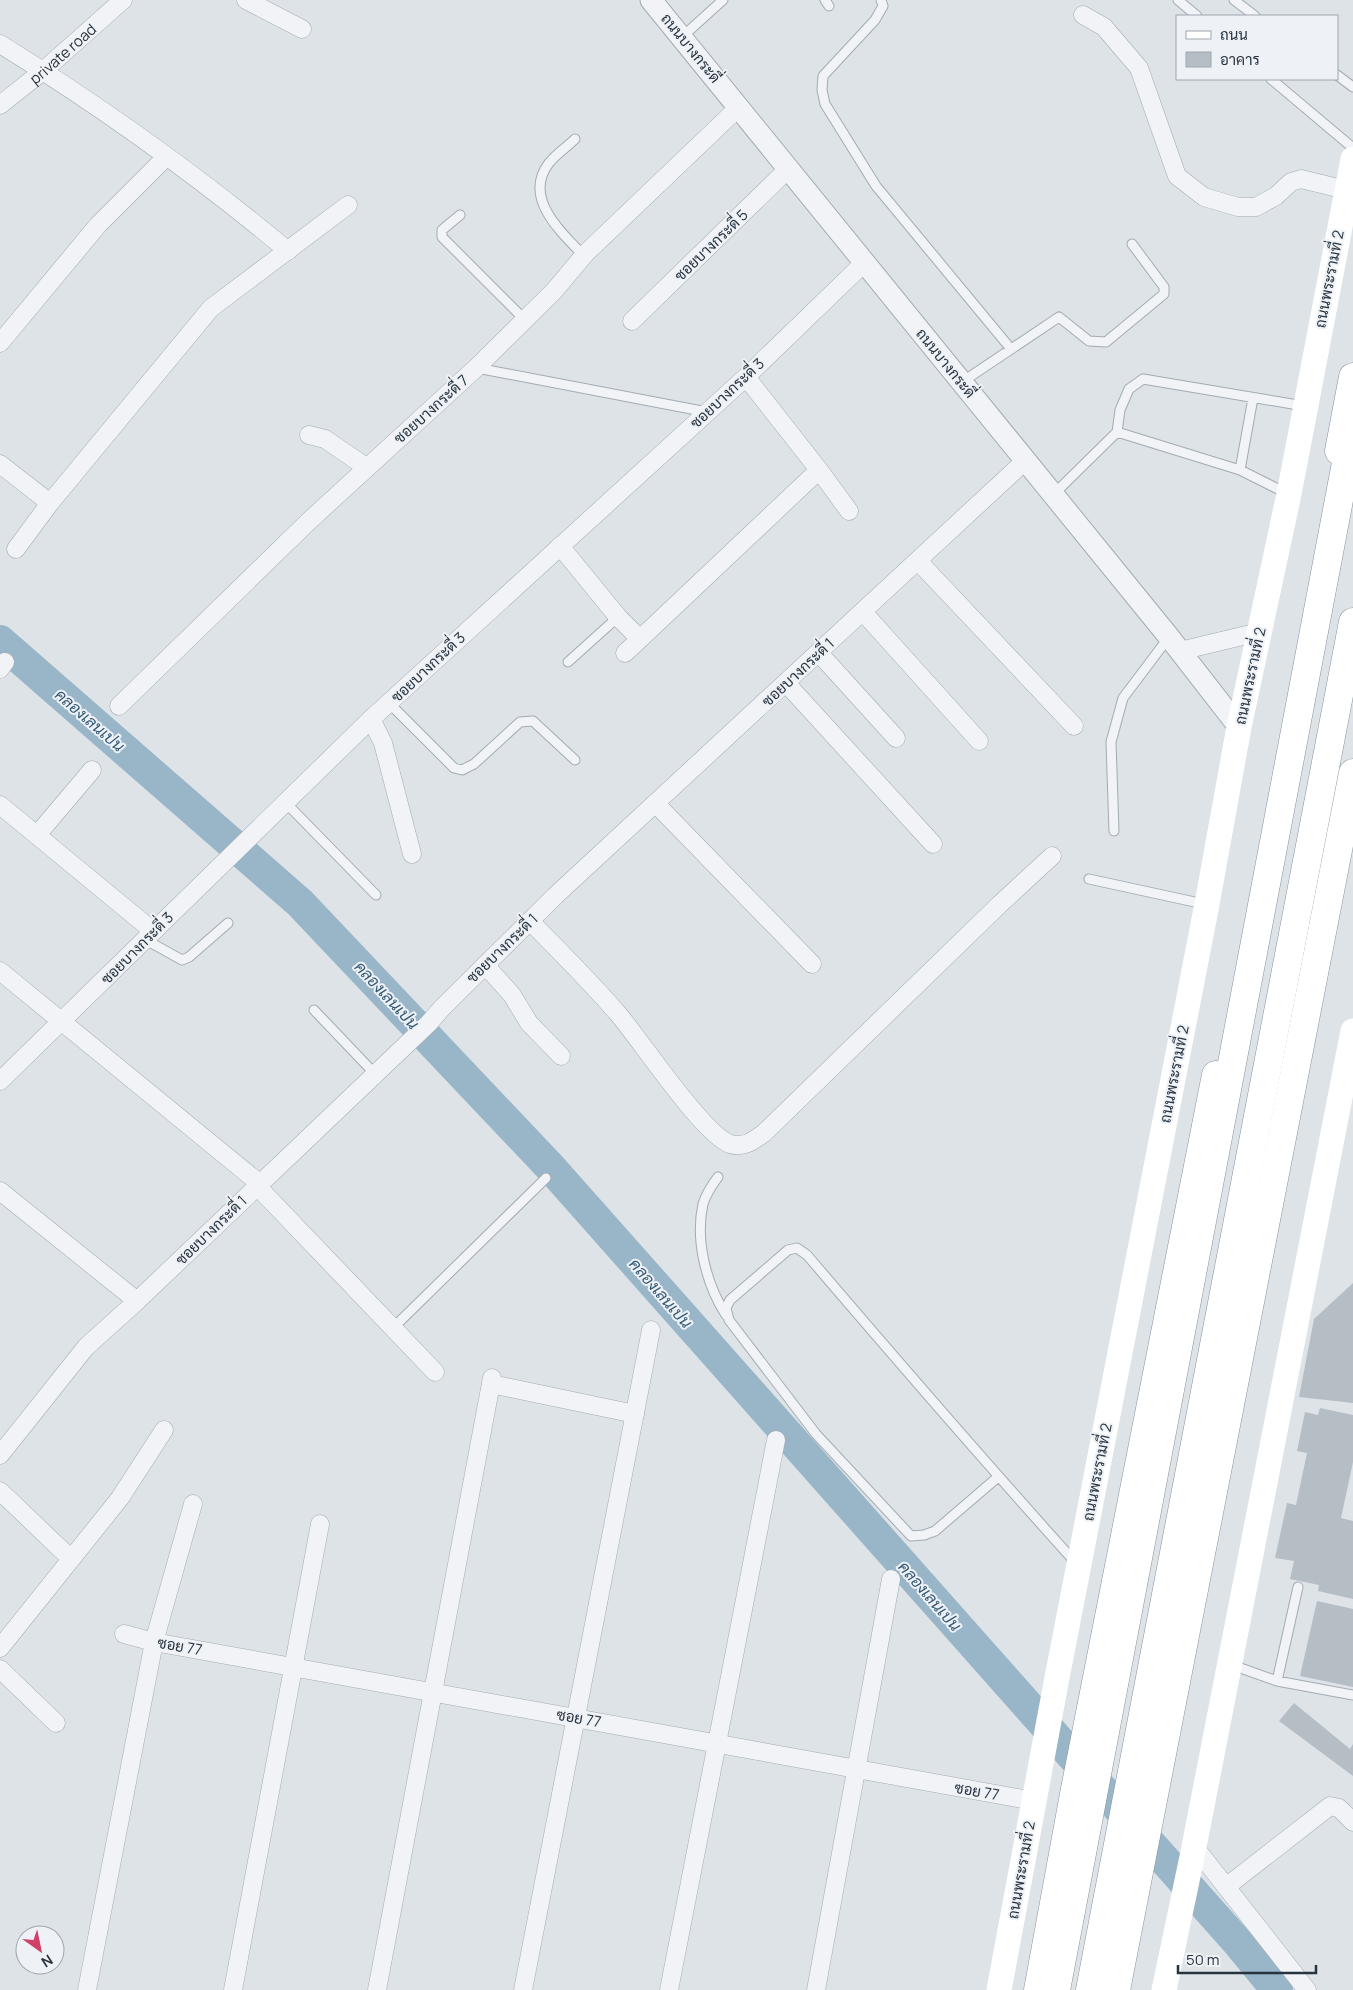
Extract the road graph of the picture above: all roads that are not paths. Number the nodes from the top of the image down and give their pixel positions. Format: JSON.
{"nodes":[{"id":1,"x":123,"y":0,"type":"edge"},
{"id":2,"x":246,"y":0,"type":"edge"},
{"id":3,"x":651,"y":0,"type":"edge"},
{"id":4,"x":723,"y":0,"type":"edge"},
{"id":5,"x":881,"y":0,"type":"edge"},
{"id":6,"x":1178,"y":0,"type":"edge"},
{"id":7,"x":1234,"y":0,"type":"edge"},
{"id":8,"x":1083,"y":15,"type":"dead end"},
{"id":9,"x":1196,"y":15,"type":"edge"},
{"id":10,"x":1254,"y":15,"type":"edge"},
{"id":11,"x":302,"y":29,"type":"dead end"},
{"id":12,"x":682,"y":37,"type":"junction"},
{"id":13,"x":0,"y":44,"type":"edge"},
{"id":14,"x":43,"y":71,"type":"junction"},
{"id":15,"x":1338,"y":76,"type":"edge"},
{"id":16,"x":1272,"y":80,"type":"edge"},
{"id":17,"x":1353,"y":87,"type":"edge"},
{"id":18,"x":0,"y":105,"type":"edge"},
{"id":19,"x":739,"y":107,"type":"junction"},
{"id":20,"x":575,"y":139,"type":"dead end"},
{"id":21,"x":1353,"y":148,"type":"edge"},
{"id":22,"x":166,"y":157,"type":"junction"},
{"id":23,"x":1353,"y":159,"type":"edge"},
{"id":24,"x":789,"y":168,"type":"junction"},
{"id":25,"x":1346,"y":190,"type":"junction"},
{"id":26,"x":348,"y":205,"type":"dead end"},
{"id":27,"x":460,"y":214,"type":"dead end"},
{"id":28,"x":1132,"y":244,"type":"dead end"},
{"id":29,"x":288,"y":251,"type":"junction"},
{"id":30,"x":584,"y":256,"type":"junction"},
{"id":31,"x":865,"y":262,"type":"junction"},
{"id":32,"x":524,"y":319,"type":"junction"},
{"id":33,"x":632,"y":321,"type":"dead end"},
{"id":34,"x":0,"y":343,"type":"edge"},
{"id":35,"x":1011,"y":348,"type":"junction"},
{"id":36,"x":476,"y":368,"type":"junction"},
{"id":37,"x":746,"y":377,"type":"junction"},
{"id":38,"x":1353,"y":377,"type":"edge"},
{"id":39,"x":962,"y":382,"type":"junction"},
{"id":40,"x":1253,"y":398,"type":"junction"},
{"id":41,"x":1306,"y":406,"type":"junction"},
{"id":42,"x":707,"y":412,"type":"junction"},
{"id":43,"x":1353,"y":426,"type":"edge"},
{"id":44,"x":1117,"y":432,"type":"junction"},
{"id":45,"x":309,"y":435,"type":"dead end"},
{"id":46,"x":1024,"y":461,"type":"junction"},
{"id":47,"x":0,"y":464,"type":"edge"},
{"id":48,"x":366,"y":467,"type":"junction"},
{"id":49,"x":819,"y":470,"type":"junction"},
{"id":50,"x":1240,"y":470,"type":"junction"},
{"id":51,"x":1289,"y":494,"type":"junction"},
{"id":52,"x":1053,"y":495,"type":"junction"},
{"id":53,"x":50,"y":503,"type":"junction"},
{"id":54,"x":849,"y":511,"type":"dead end"},
{"id":55,"x":560,"y":546,"type":"junction"},
{"id":56,"x":16,"y":549,"type":"dead end"},
{"id":57,"x":918,"y":561,"type":"junction"},
{"id":58,"x":862,"y":612,"type":"junction"},
{"id":59,"x":618,"y":617,"type":"junction"},
{"id":60,"x":1353,"y":622,"type":"edge"},
{"id":61,"x":1259,"y":632,"type":"junction"},
{"id":62,"x":640,"y":639,"type":"junction"},
{"id":63,"x":1174,"y":644,"type":"junction"},
{"id":64,"x":625,"y":653,"type":"dead end"},
{"id":65,"x":819,"y":653,"type":"junction"},
{"id":66,"x":568,"y":662,"type":"dead end"},
{"id":67,"x":786,"y":683,"type":"junction"},
{"id":68,"x":389,"y":704,"type":"junction"},
{"id":69,"x":119,"y":706,"type":"dead end"},
{"id":70,"x":371,"y":718,"type":"junction"},
{"id":71,"x":1074,"y":726,"type":"dead end"},
{"id":72,"x":1239,"y":727,"type":"junction"},
{"id":73,"x":896,"y":738,"type":"dead end"},
{"id":74,"x":979,"y":741,"type":"dead end"},
{"id":75,"x":575,"y":760,"type":"dead end"},
{"id":76,"x":92,"y":770,"type":"dead end"},
{"id":77,"x":1353,"y":773,"type":"edge"},
{"id":78,"x":284,"y":802,"type":"junction"},
{"id":79,"x":656,"y":804,"type":"junction"},
{"id":80,"x":0,"y":805,"type":"edge"},
{"id":81,"x":1114,"y":831,"type":"dead end"},
{"id":82,"x":37,"y":835,"type":"junction"},
{"id":83,"x":933,"y":844,"type":"dead end"},
{"id":84,"x":412,"y":854,"type":"dead end"},
{"id":85,"x":1052,"y":856,"type":"dead end"},
{"id":86,"x":1089,"y":879,"type":"dead end"},
{"id":87,"x":376,"y":895,"type":"dead end"},
{"id":88,"x":1207,"y":904,"type":"junction"},
{"id":89,"x":530,"y":921,"type":"junction"},
{"id":90,"x":228,"y":923,"type":"dead end"},
{"id":91,"x":150,"y":935,"type":"junction"},
{"id":92,"x":812,"y":964,"type":"dead end"},
{"id":93,"x":485,"y":965,"type":"junction"},
{"id":94,"x":0,"y":971,"type":"edge"},
{"id":95,"x":314,"y":1010,"type":"dead end"},
{"id":96,"x":62,"y":1021,"type":"junction"},
{"id":97,"x":1353,"y":1031,"type":"edge"},
{"id":98,"x":561,"y":1056,"type":"dead end"},
{"id":99,"x":375,"y":1074,"type":"junction"},
{"id":100,"x":0,"y":1081,"type":"edge"},
{"id":101,"x":718,"y":1177,"type":"dead end"},
{"id":102,"x":546,"y":1178,"type":"dead end"},
{"id":103,"x":258,"y":1184,"type":"junction"},
{"id":104,"x":0,"y":1191,"type":"edge"},
{"id":105,"x":137,"y":1301,"type":"junction"},
{"id":106,"x":730,"y":1320,"type":"junction"},
{"id":107,"x":394,"y":1328,"type":"junction"},
{"id":108,"x":651,"y":1330,"type":"dead end"},
{"id":109,"x":435,"y":1372,"type":"dead end"},
{"id":110,"x":635,"y":1414,"type":"junction"},
{"id":111,"x":164,"y":1430,"type":"dead end"},
{"id":112,"x":776,"y":1440,"type":"dead end"},
{"id":113,"x":0,"y":1456,"type":"edge"},
{"id":114,"x":998,"y":1477,"type":"junction"},
{"id":115,"x":0,"y":1490,"type":"edge"},
{"id":116,"x":193,"y":1504,"type":"dead end"},
{"id":117,"x":320,"y":1524,"type":"dead end"},
{"id":118,"x":71,"y":1559,"type":"junction"},
{"id":119,"x":1079,"y":1566,"type":"junction"},
{"id":120,"x":891,"y":1579,"type":"dead end"},
{"id":121,"x":1298,"y":1587,"type":"dead end"},
{"id":122,"x":124,"y":1634,"type":"dead end"},
{"id":123,"x":154,"y":1642,"type":"junction"},
{"id":124,"x":0,"y":1648,"type":"edge"},
{"id":125,"x":1229,"y":1664,"type":"junction"},
{"id":126,"x":292,"y":1665,"type":"junction"},
{"id":127,"x":0,"y":1669,"type":"edge"},
{"id":128,"x":1277,"y":1681,"type":"junction"},
{"id":129,"x":433,"y":1691,"type":"junction"},
{"id":130,"x":1353,"y":1695,"type":"edge"},
{"id":131,"x":576,"y":1717,"type":"junction"},
{"id":132,"x":56,"y":1723,"type":"dead end"},
{"id":133,"x":717,"y":1743,"type":"junction"},
{"id":134,"x":856,"y":1769,"type":"junction"},
{"id":135,"x":1034,"y":1801,"type":"junction"},
{"id":136,"x":1353,"y":1822,"type":"edge"},
{"id":137,"x":1193,"y":1851,"type":"junction"},
{"id":138,"x":1226,"y":1887,"type":"junction"},
{"id":139,"x":87,"y":1990,"type":"edge"},
{"id":140,"x":233,"y":1990,"type":"edge"},
{"id":141,"x":376,"y":1990,"type":"edge"},
{"id":142,"x":523,"y":1990,"type":"edge"},
{"id":143,"x":669,"y":1990,"type":"edge"},
{"id":144,"x":816,"y":1990,"type":"edge"},
{"id":145,"x":999,"y":1990,"type":"edge"},
{"id":146,"x":1038,"y":1990,"type":"edge"},
{"id":147,"x":1056,"y":1990,"type":"edge"},
{"id":148,"x":1090,"y":1990,"type":"edge"},
{"id":149,"x":1117,"y":1990,"type":"edge"},
{"id":150,"x":1164,"y":1990,"type":"edge"},
{"id":151,"x":1307,"y":1990,"type":"edge"}],
"edges":[{"from":1,"to":14,"type":"street","name":"private road"},
{"from":2,"to":11,"type":"street"},
{"from":3,"to":12,"type":"street","name":"ถนนบางกระดี่"},
{"from":4,"to":12,"type":"lane"},
{"from":5,"to":35,"type":"lane"},
{"from":6,"to":9,"type":"lane"},
{"from":7,"to":10,"type":"lane"},
{"from":8,"to":25,"type":"street"},
{"from":12,"to":19,"type":"street","name":"ถนนบางกระดี่"},
{"from":13,"to":14,"type":"street"},
{"from":14,"to":18,"type":"street","name":"private road"},
{"from":14,"to":22,"type":"street"},
{"from":15,"to":17,"type":"lane"},
{"from":16,"to":21,"type":"lane"},
{"from":19,"to":24,"type":"street","name":"ถนนบางกระดี่"},
{"from":19,"to":30,"type":"street","name":"ซอยบางกระดี่ 7"},
{"from":20,"to":30,"type":"lane"},
{"from":22,"to":29,"type":"street"},
{"from":22,"to":34,"type":"street"},
{"from":23,"to":25,"type":"main road","name":"ถนนพระรามที่ 2"},
{"from":24,"to":31,"type":"street","name":"ถนนบางกระดี่"},
{"from":24,"to":33,"type":"street","name":"ซอยบางกระดี่ 5"},
{"from":25,"to":41,"type":"main road","name":"ถนนพระรามที่ 2"},
{"from":26,"to":29,"type":"street"},
{"from":27,"to":32,"type":"lane"},
{"from":28,"to":35,"type":"lane"},
{"from":29,"to":53,"type":"street"},
{"from":30,"to":32,"type":"street","name":"ซอยบางกระดี่ 7"},
{"from":31,"to":37,"type":"street","name":"ซอยบางกระดี่ 3"},
{"from":31,"to":39,"type":"street","name":"ถนนบางกระดี่"},
{"from":32,"to":36,"type":"street","name":"ซอยบางกระดี่ 7"},
{"from":35,"to":39,"type":"lane"},
{"from":36,"to":42,"type":"lane"},
{"from":36,"to":48,"type":"street","name":"ซอยบางกระดี่ 7"},
{"from":37,"to":42,"type":"street","name":"ซอยบางกระดี่ 3"},
{"from":37,"to":49,"type":"street"},
{"from":38,"to":146,"type":"highway"},
{"from":39,"to":46,"type":"street","name":"ถนนบางกระดี่"},
{"from":40,"to":41,"type":"lane"},
{"from":40,"to":44,"type":"lane"},
{"from":40,"to":50,"type":"lane"},
{"from":41,"to":51,"type":"main road","name":"ถนนพระรามที่ 2"},
{"from":42,"to":55,"type":"street","name":"ซอยบางกระดี่ 3"},
{"from":43,"to":147,"type":"highway"},
{"from":44,"to":50,"type":"lane"},
{"from":44,"to":52,"type":"lane"},
{"from":45,"to":48,"type":"street"},
{"from":46,"to":52,"type":"street","name":"ถนนบางกระดี่"},
{"from":46,"to":57,"type":"street","name":"ซอยบางกระดี่ 1"},
{"from":47,"to":53,"type":"street"},
{"from":48,"to":69,"type":"street","name":"ซอยบางกระดี่ 7"},
{"from":49,"to":54,"type":"street"},
{"from":49,"to":62,"type":"street"},
{"from":50,"to":51,"type":"lane"},
{"from":51,"to":61,"type":"main road","name":"ถนนพระรามที่ 2"},
{"from":52,"to":63,"type":"street","name":"ถนนบางกระดี่"},
{"from":53,"to":56,"type":"street"},
{"from":55,"to":59,"type":"street"},
{"from":55,"to":68,"type":"street","name":"ซอยบางกระดี่ 3"},
{"from":57,"to":58,"type":"street","name":"ซอยบางกระดี่ 1"},
{"from":57,"to":71,"type":"street"},
{"from":58,"to":65,"type":"street","name":"ซอยบางกระดี่ 1"},
{"from":58,"to":74,"type":"street"},
{"from":59,"to":62,"type":"street"},
{"from":59,"to":66,"type":"lane"},
{"from":60,"to":148,"type":"highway"},
{"from":61,"to":63,"type":"street"},
{"from":61,"to":72,"type":"main road","name":"ถนนพระรามที่ 2"},
{"from":62,"to":64,"type":"street"},
{"from":63,"to":72,"type":"street","name":"ถนนบางกระดี่"},
{"from":63,"to":81,"type":"lane"},
{"from":65,"to":67,"type":"street","name":"ซอยบางกระดี่ 1"},
{"from":65,"to":73,"type":"street"},
{"from":67,"to":79,"type":"street","name":"ซอยบางกระดี่ 1"},
{"from":67,"to":83,"type":"street"},
{"from":68,"to":70,"type":"street","name":"ซอยบางกระดี่ 3"},
{"from":68,"to":75,"type":"lane"},
{"from":70,"to":78,"type":"street","name":"ซอยบางกระดี่ 3"},
{"from":70,"to":84,"type":"street"},
{"from":72,"to":88,"type":"main road","name":"ถนนพระรามที่ 2"},
{"from":76,"to":82,"type":"street"},
{"from":77,"to":149,"type":"highway"},
{"from":78,"to":87,"type":"lane"},
{"from":78,"to":91,"type":"street","name":"ซอยบางกระดี่ 3"},
{"from":79,"to":89,"type":"street","name":"ซอยบางกระดี่ 1"},
{"from":79,"to":92,"type":"street"},
{"from":80,"to":82,"type":"street"},
{"from":82,"to":91,"type":"street"},
{"from":85,"to":89,"type":"street"},
{"from":86,"to":88,"type":"lane"},
{"from":88,"to":119,"type":"main road","name":"ถนนพระรามที่ 2"},
{"from":89,"to":93,"type":"street","name":"ซอยบางกระดี่ 1"},
{"from":90,"to":91,"type":"lane"},
{"from":91,"to":96,"type":"street","name":"ซอยบางกระดี่ 3"},
{"from":93,"to":98,"type":"street"},
{"from":93,"to":99,"type":"street","name":"ซอยบางกระดี่ 1"},
{"from":94,"to":96,"type":"street"},
{"from":95,"to":99,"type":"lane"},
{"from":96,"to":100,"type":"street","name":"ซอยบางกระดี่ 3"},
{"from":96,"to":103,"type":"street"},
{"from":97,"to":125,"type":"main road"},
{"from":99,"to":103,"type":"street","name":"ซอยบางกระดี่ 1"},
{"from":101,"to":106,"type":"lane"},
{"from":102,"to":107,"type":"lane"},
{"from":103,"to":105,"type":"street","name":"ซอยบางกระดี่ 1"},
{"from":103,"to":107,"type":"street"},
{"from":104,"to":105,"type":"street"},
{"from":105,"to":113,"type":"street","name":"ซอยบางกระดี่ 1"},
{"from":106,"to":114,"type":"lane"},
{"from":106,"to":114,"type":"lane"},
{"from":107,"to":109,"type":"street"},
{"from":108,"to":110,"type":"street"},
{"from":110,"to":129,"type":"street"},
{"from":110,"to":131,"type":"street"},
{"from":111,"to":118,"type":"street"},
{"from":112,"to":133,"type":"street"},
{"from":114,"to":119,"type":"lane"},
{"from":115,"to":118,"type":"street"},
{"from":116,"to":123,"type":"street"},
{"from":117,"to":126,"type":"street"},
{"from":118,"to":124,"type":"street"},
{"from":119,"to":135,"type":"main road","name":"ถนนพระรามที่ 2"},
{"from":120,"to":134,"type":"street"},
{"from":121,"to":128,"type":"lane"},
{"from":122,"to":123,"type":"street","name":"ซอย 77"},
{"from":123,"to":126,"type":"street","name":"ซอย 77"},
{"from":123,"to":139,"type":"street"},
{"from":125,"to":128,"type":"lane"},
{"from":125,"to":137,"type":"main road"},
{"from":126,"to":129,"type":"street","name":"ซอย 77"},
{"from":126,"to":140,"type":"street"},
{"from":127,"to":132,"type":"street"},
{"from":128,"to":130,"type":"lane"},
{"from":129,"to":131,"type":"street","name":"ซอย 77"},
{"from":129,"to":141,"type":"street"},
{"from":131,"to":133,"type":"street","name":"ซอย 77"},
{"from":131,"to":142,"type":"street"},
{"from":133,"to":134,"type":"street","name":"ซอย 77"},
{"from":133,"to":143,"type":"street"},
{"from":134,"to":135,"type":"street","name":"ซอย 77"},
{"from":134,"to":144,"type":"street"},
{"from":135,"to":145,"type":"main road","name":"ถนนพระรามที่ 2"},
{"from":136,"to":138,"type":"street"},
{"from":137,"to":138,"type":"street"},
{"from":137,"to":150,"type":"main road"},
{"from":138,"to":151,"type":"street"}]}
